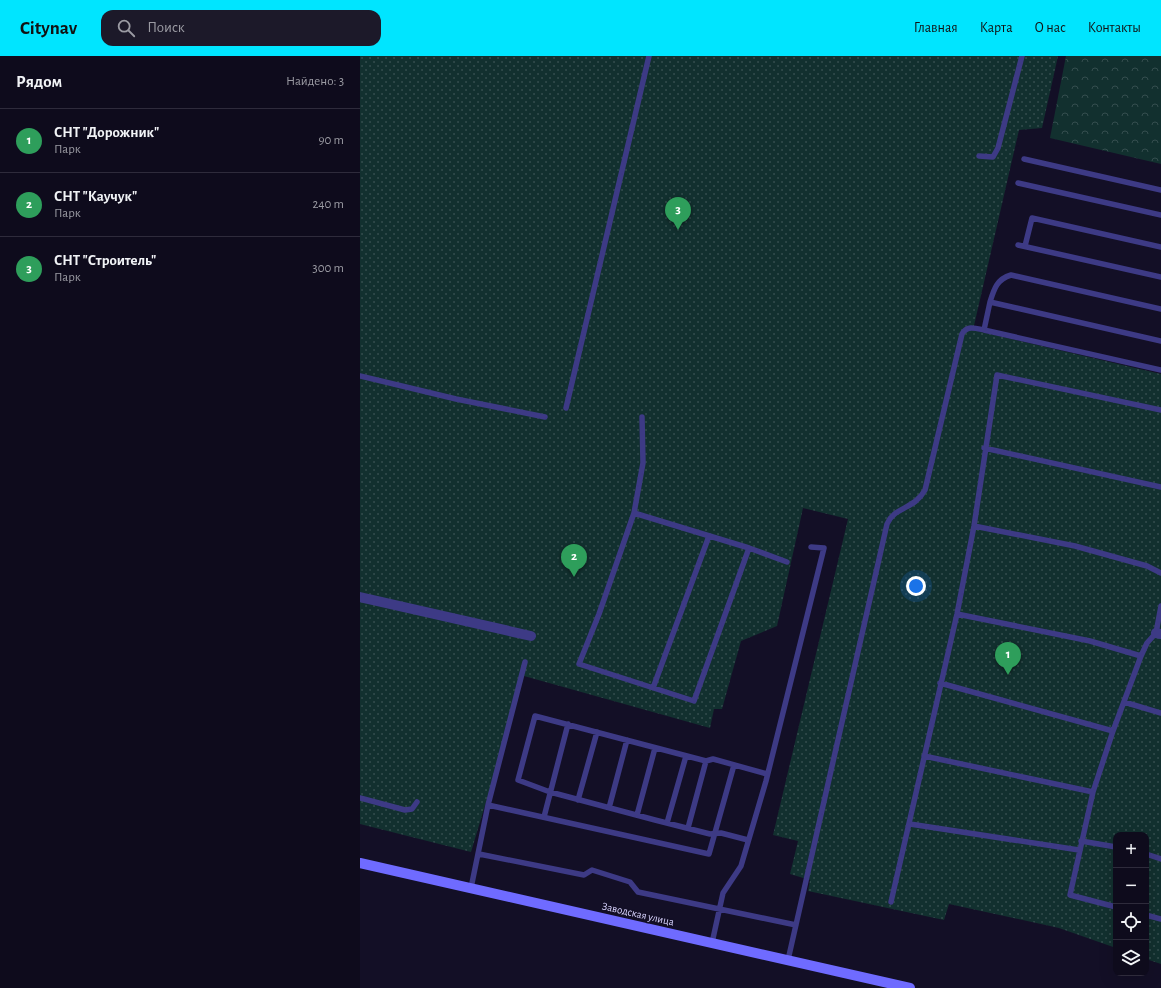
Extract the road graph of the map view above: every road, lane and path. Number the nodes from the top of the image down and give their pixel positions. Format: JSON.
{"nodes":[{"id":1,"x":649,"y":56,"type":"edge"},
{"id":2,"x":1022,"y":56,"type":"edge"},
{"id":3,"x":979,"y":156,"type":"dead end"},
{"id":4,"x":1024,"y":159,"type":"dead end"},
{"id":5,"x":1018,"y":183,"type":"dead end"},
{"id":6,"x":1161,"y":190,"type":"edge"},
{"id":7,"x":1161,"y":215,"type":"edge"},
{"id":8,"x":1018,"y":245,"type":"dead end"},
{"id":9,"x":1025,"y":246,"type":"junction"},
{"id":10,"x":1161,"y":247,"type":"edge"},
{"id":11,"x":1161,"y":277,"type":"edge"},
{"id":12,"x":990,"y":302,"type":"junction"},
{"id":13,"x":1161,"y":309,"type":"edge"},
{"id":14,"x":984,"y":330,"type":"junction"},
{"id":15,"x":1161,"y":341,"type":"edge"},
{"id":16,"x":1161,"y":370,"type":"edge"},
{"id":17,"x":360,"y":376,"type":"edge"},
{"id":18,"x":566,"y":408,"type":"dead end"},
{"id":19,"x":1161,"y":410,"type":"edge"},
{"id":20,"x":545,"y":417,"type":"dead end"},
{"id":21,"x":642,"y":417,"type":"dead end"},
{"id":22,"x":984,"y":448,"type":"junction"},
{"id":23,"x":1161,"y":486,"type":"edge"},
{"id":24,"x":634,"y":513,"type":"junction"},
{"id":25,"x":974,"y":526,"type":"junction"},
{"id":26,"x":709,"y":536,"type":"junction"},
{"id":27,"x":811,"y":547,"type":"dead end"},
{"id":28,"x":749,"y":548,"type":"junction"},
{"id":29,"x":787,"y":562,"type":"dead end"},
{"id":30,"x":1161,"y":573,"type":"edge"},
{"id":31,"x":360,"y":597,"type":"edge"},
{"id":32,"x":1161,"y":606,"type":"edge"},
{"id":33,"x":957,"y":614,"type":"junction"},
{"id":34,"x":1159,"y":633,"type":"edge"},
{"id":35,"x":532,"y":636,"type":"dead end"},
{"id":36,"x":1142,"y":656,"type":"junction"},
{"id":37,"x":525,"y":662,"type":"dead end"},
{"id":38,"x":940,"y":683,"type":"junction"},
{"id":39,"x":653,"y":688,"type":"junction"},
{"id":40,"x":1124,"y":702,"type":"junction"},
{"id":41,"x":1161,"y":712,"type":"edge"},
{"id":42,"x":568,"y":724,"type":"junction"},
{"id":43,"x":1113,"y":730,"type":"junction"},
{"id":44,"x":597,"y":732,"type":"junction"},
{"id":45,"x":627,"y":740,"type":"junction"},
{"id":46,"x":655,"y":748,"type":"junction"},
{"id":47,"x":686,"y":756,"type":"junction"},
{"id":48,"x":924,"y":756,"type":"junction"},
{"id":49,"x":706,"y":761,"type":"junction"},
{"id":50,"x":734,"y":765,"type":"junction"},
{"id":51,"x":767,"y":774,"type":"junction"},
{"id":52,"x":550,"y":792,"type":"junction"},
{"id":53,"x":1093,"y":792,"type":"junction"},
{"id":54,"x":360,"y":798,"type":"edge"},
{"id":55,"x":578,"y":800,"type":"junction"},
{"id":56,"x":417,"y":802,"type":"dead end"},
{"id":57,"x":488,"y":805,"type":"junction"},
{"id":58,"x":609,"y":808,"type":"junction"},
{"id":59,"x":637,"y":815,"type":"junction"},
{"id":60,"x":544,"y":817,"type":"junction"},
{"id":61,"x":667,"y":823,"type":"junction"},
{"id":62,"x":910,"y":824,"type":"junction"},
{"id":63,"x":688,"y":828,"type":"junction"},
{"id":64,"x":714,"y":833,"type":"junction"},
{"id":65,"x":748,"y":840,"type":"junction"},
{"id":66,"x":1081,"y":841,"type":"junction"},
{"id":67,"x":1113,"y":846,"type":"edge"},
{"id":68,"x":1078,"y":850,"type":"junction"},
{"id":69,"x":479,"y":854,"type":"junction"},
{"id":70,"x":1149,"y":855,"type":"edge"},
{"id":71,"x":1161,"y":859,"type":"edge"},
{"id":72,"x":360,"y":863,"type":"edge"},
{"id":73,"x":471,"y":888,"type":"junction"},
{"id":74,"x":891,"y":902,"type":"dead end"},
{"id":75,"x":1113,"y":906,"type":"edge"},
{"id":76,"x":719,"y":909,"type":"junction"},
{"id":77,"x":1149,"y":916,"type":"edge"},
{"id":78,"x":1161,"y":919,"type":"edge"},
{"id":79,"x":796,"y":925,"type":"junction"},
{"id":80,"x":712,"y":943,"type":"junction"},
{"id":81,"x":788,"y":960,"type":"junction"},
{"id":82,"x":910,"y":988,"type":"edge"}],
"edges":[{"from":1,"to":18,"type":"lane"},
{"from":2,"to":3,"type":"lane"},
{"from":4,"to":6,"type":"lane"},
{"from":5,"to":7,"type":"lane"},
{"from":8,"to":9,"type":"lane"},
{"from":9,"to":10,"type":"lane"},
{"from":9,"to":11,"type":"lane"},
{"from":12,"to":13,"type":"lane"},
{"from":12,"to":14,"type":"lane"},
{"from":12,"to":15,"type":"lane"},
{"from":14,"to":16,"type":"lane"},
{"from":14,"to":79,"type":"lane"},
{"from":17,"to":20,"type":"lane"},
{"from":19,"to":22,"type":"lane"},
{"from":21,"to":24,"type":"lane"},
{"from":22,"to":23,"type":"lane"},
{"from":22,"to":25,"type":"lane"},
{"from":24,"to":26,"type":"lane"},
{"from":24,"to":39,"type":"lane"},
{"from":25,"to":30,"type":"lane"},
{"from":25,"to":33,"type":"lane"},
{"from":26,"to":28,"type":"lane"},
{"from":26,"to":39,"type":"lane"},
{"from":27,"to":51,"type":"lane"},
{"from":28,"to":29,"type":"lane"},
{"from":28,"to":39,"type":"lane"},
{"from":31,"to":35,"type":"street"},
{"from":32,"to":34,"type":"lane"},
{"from":33,"to":36,"type":"lane"},
{"from":33,"to":38,"type":"lane"},
{"from":34,"to":36,"type":"lane"},
{"from":36,"to":40,"type":"lane"},
{"from":37,"to":57,"type":"lane"},
{"from":38,"to":43,"type":"lane"},
{"from":38,"to":48,"type":"lane"},
{"from":40,"to":41,"type":"lane"},
{"from":40,"to":43,"type":"lane"},
{"from":42,"to":44,"type":"lane"},
{"from":42,"to":52,"type":"lane"},
{"from":42,"to":52,"type":"lane"},
{"from":43,"to":53,"type":"lane"},
{"from":44,"to":45,"type":"lane"},
{"from":44,"to":55,"type":"lane"},
{"from":45,"to":46,"type":"lane"},
{"from":45,"to":58,"type":"lane"},
{"from":46,"to":47,"type":"lane"},
{"from":46,"to":59,"type":"lane"},
{"from":47,"to":49,"type":"lane"},
{"from":47,"to":61,"type":"lane"},
{"from":48,"to":53,"type":"lane"},
{"from":48,"to":62,"type":"lane"},
{"from":49,"to":50,"type":"lane"},
{"from":49,"to":63,"type":"lane"},
{"from":50,"to":51,"type":"lane"},
{"from":50,"to":64,"type":"lane"},
{"from":51,"to":65,"type":"lane"},
{"from":52,"to":55,"type":"lane"},
{"from":52,"to":60,"type":"lane"},
{"from":53,"to":66,"type":"lane"},
{"from":54,"to":56,"type":"lane"},
{"from":55,"to":58,"type":"lane"},
{"from":57,"to":60,"type":"lane"},
{"from":57,"to":69,"type":"lane"},
{"from":58,"to":59,"type":"lane"},
{"from":59,"to":61,"type":"lane"},
{"from":60,"to":64,"type":"lane"},
{"from":61,"to":63,"type":"lane"},
{"from":62,"to":68,"type":"lane"},
{"from":62,"to":74,"type":"lane"},
{"from":63,"to":64,"type":"lane"},
{"from":64,"to":65,"type":"lane"},
{"from":65,"to":76,"type":"lane"},
{"from":66,"to":67,"type":"lane"},
{"from":66,"to":68,"type":"lane"},
{"from":68,"to":75,"type":"lane"},
{"from":69,"to":73,"type":"lane"},
{"from":69,"to":76,"type":"lane"},
{"from":70,"to":71,"type":"lane"},
{"from":72,"to":73,"type":"main road","name":"Заводская улица"},
{"from":73,"to":80,"type":"main road","name":"Заводская улица"},
{"from":76,"to":79,"type":"lane"},
{"from":76,"to":80,"type":"lane"},
{"from":77,"to":78,"type":"lane"},
{"from":79,"to":81,"type":"lane"},
{"from":80,"to":81,"type":"main road","name":"Заводская улица"},
{"from":81,"to":82,"type":"main road","name":"Заводская улица"}]}
